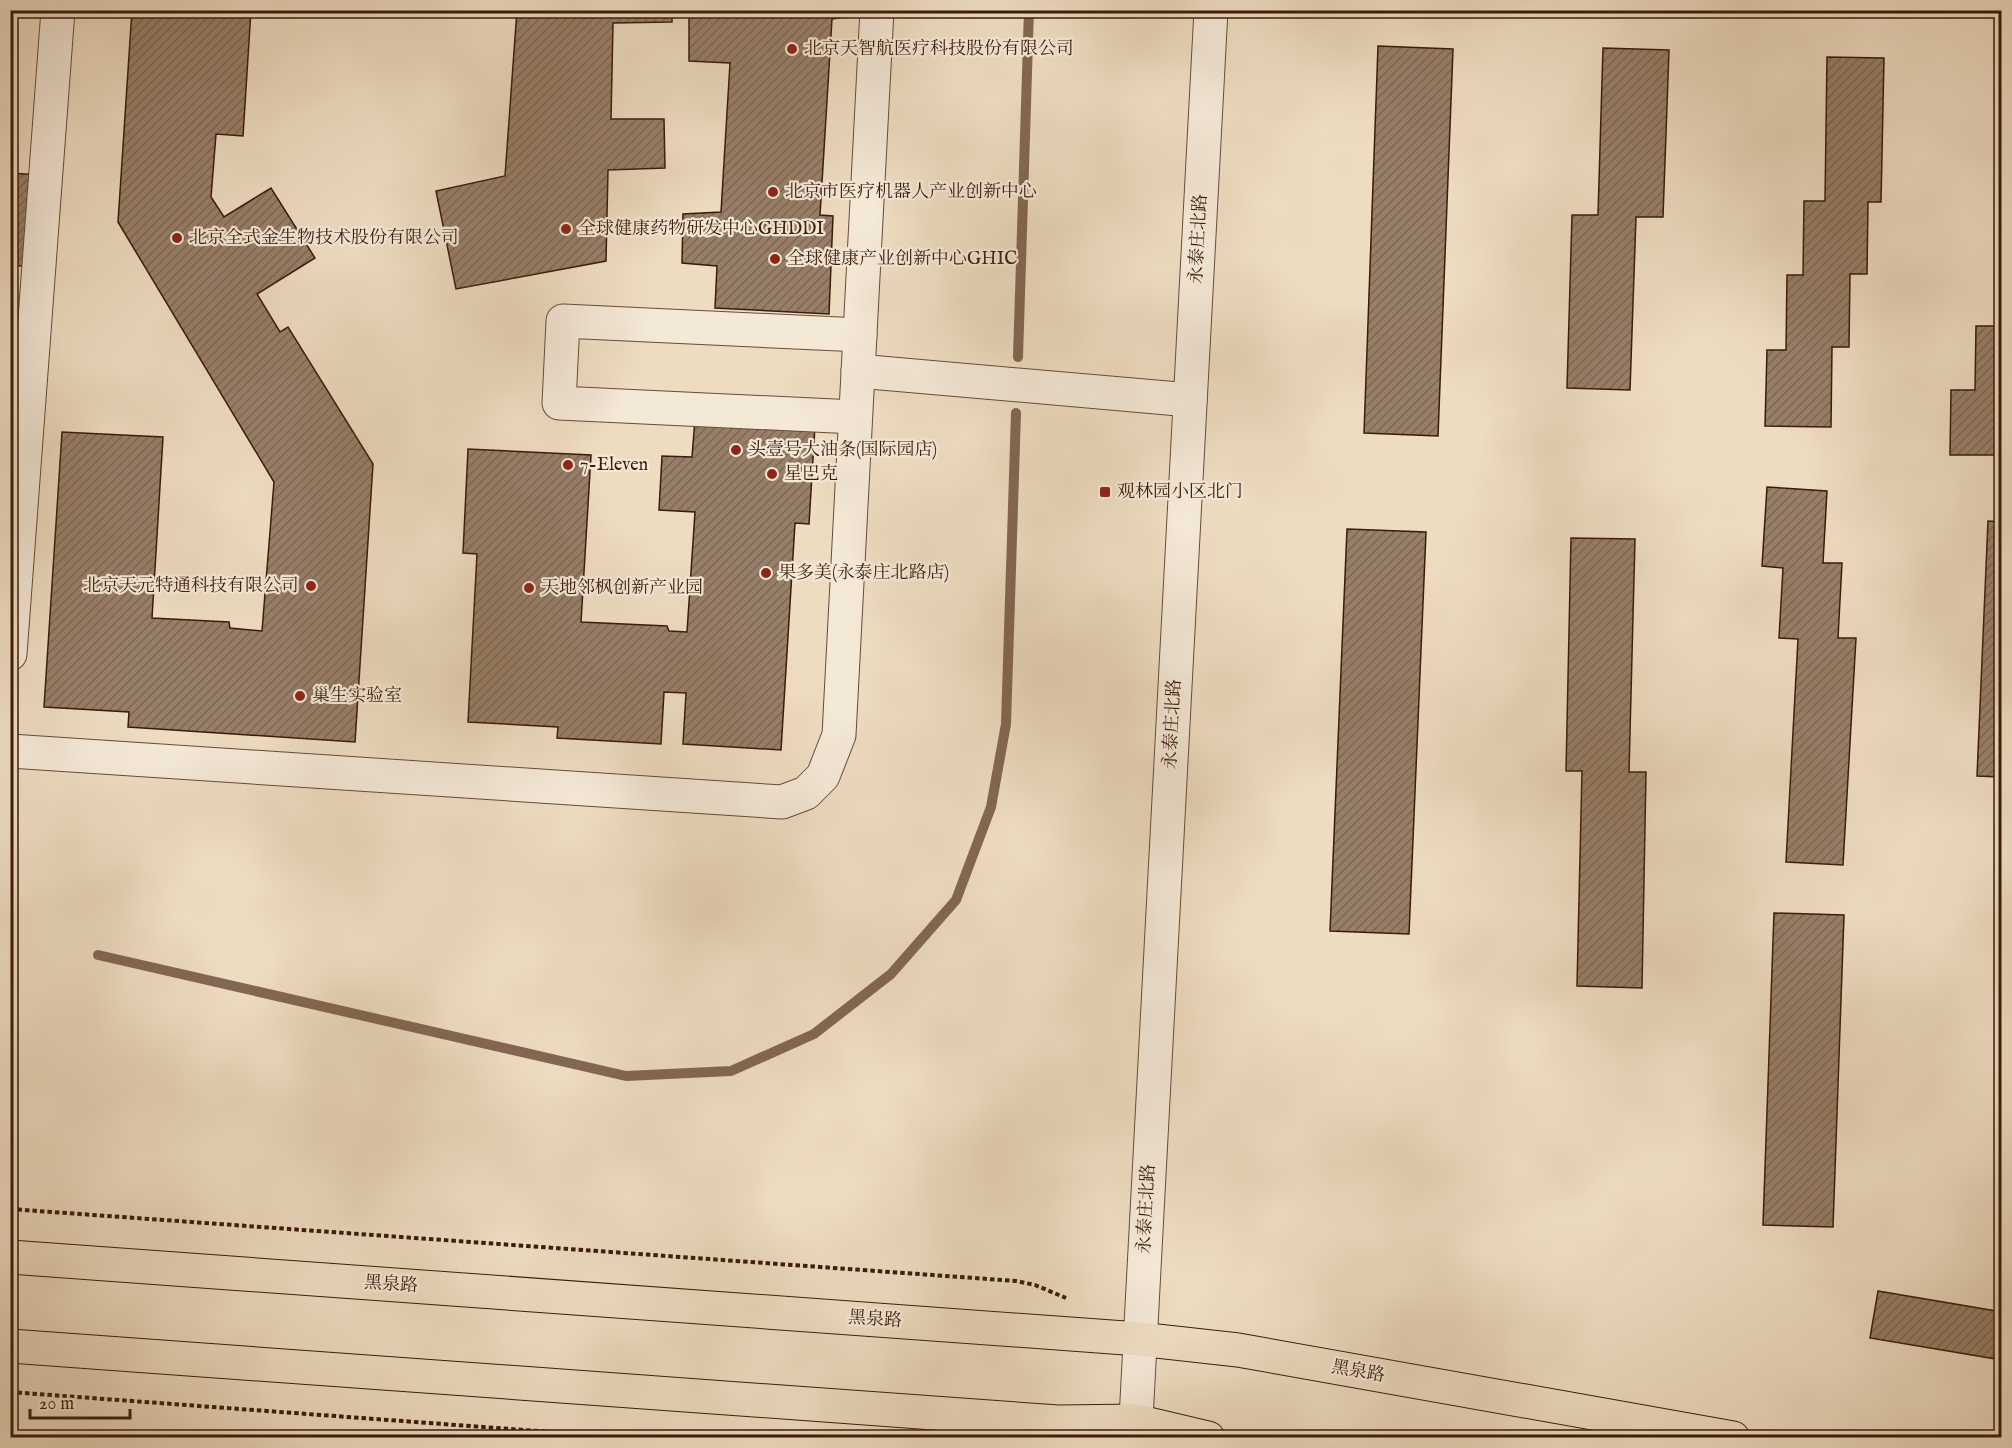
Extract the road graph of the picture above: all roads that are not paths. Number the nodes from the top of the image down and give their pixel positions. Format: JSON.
{"nodes":[{"id":1,"x":58,"y":10,"type":"edge"},
{"id":2,"x":877,"y":10,"type":"edge"},
{"id":3,"x":1210,"y":10,"type":"edge"},
{"id":4,"x":23,"y":304,"type":"edge"},
{"id":5,"x":860,"y":335,"type":"junction"},
{"id":6,"x":858,"y":371,"type":"junction"},
{"id":7,"x":1190,"y":400,"type":"junction"},
{"id":8,"x":855,"y":417,"type":"junction"},
{"id":9,"x":10,"y":654,"type":"edge"},
{"id":10,"x":10,"y":752,"type":"edge"},
{"id":11,"x":10,"y":1257,"type":"edge"},
{"id":12,"x":1139,"y":1339,"type":"junction"},
{"id":13,"x":10,"y":1346,"type":"edge"},
{"id":14,"x":1135,"y":1429,"type":"edge"},
{"id":15,"x":1208,"y":1437,"type":"edge"},
{"id":16,"x":1733,"y":1437,"type":"edge"}],
"edges":[{"from":1,"to":4,"type":"street"},
{"from":2,"to":5,"type":"street"},
{"from":3,"to":7,"type":"street","name":"永泰庄北路"},
{"from":4,"to":9,"type":"street"},
{"from":5,"to":6,"type":"street"},
{"from":5,"to":8,"type":"street"},
{"from":6,"to":7,"type":"street"},
{"from":6,"to":8,"type":"street"},
{"from":7,"to":12,"type":"street","name":"永泰庄北路"},
{"from":8,"to":10,"type":"street"},
{"from":11,"to":12,"type":"main road","name":"黑泉路"},
{"from":12,"to":14,"type":"street","name":"永泰庄北路"},
{"from":12,"to":16,"type":"main road","name":"黑泉路"},
{"from":13,"to":14,"type":"main road"},
{"from":14,"to":15,"type":"main road"}]}
